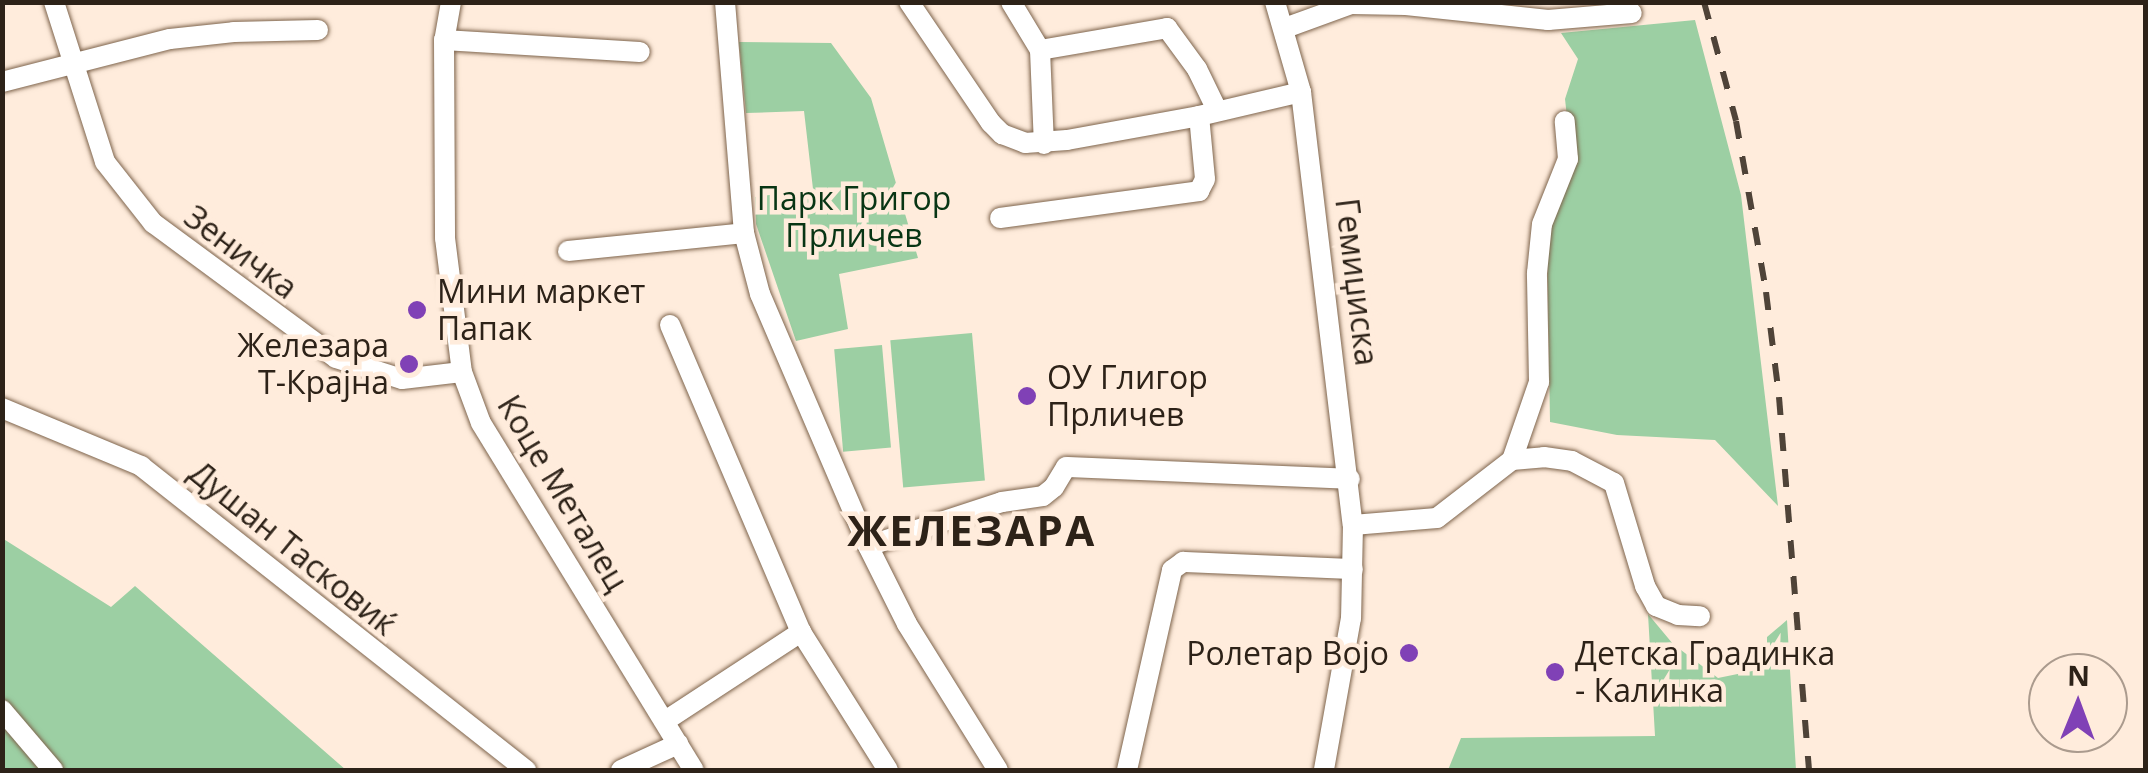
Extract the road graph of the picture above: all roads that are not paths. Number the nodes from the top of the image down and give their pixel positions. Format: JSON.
{"nodes":[{"id":1,"x":54,"y":2,"type":"edge"},
{"id":2,"x":451,"y":2,"type":"edge"},
{"id":3,"x":725,"y":2,"type":"edge"},
{"id":4,"x":909,"y":2,"type":"edge"},
{"id":5,"x":1011,"y":2,"type":"edge"},
{"id":6,"x":1275,"y":2,"type":"edge"},
{"id":7,"x":1406,"y":4,"type":"edge"},
{"id":8,"x":1632,"y":12,"type":"dead end"},
{"id":9,"x":1286,"y":28,"type":"junction"},
{"id":10,"x":318,"y":30,"type":"dead end"},
{"id":11,"x":444,"y":40,"type":"junction"},
{"id":12,"x":1040,"y":50,"type":"junction"},
{"id":13,"x":640,"y":52,"type":"dead end"},
{"id":14,"x":74,"y":62,"type":"junction"},
{"id":15,"x":2,"y":82,"type":"edge"},
{"id":16,"x":1301,"y":92,"type":"junction"},
{"id":17,"x":1207,"y":112,"type":"junction"},
{"id":18,"x":1565,"y":121,"type":"dead end"},
{"id":19,"x":1044,"y":144,"type":"junction"},
{"id":20,"x":1000,"y":218,"type":"dead end"},
{"id":21,"x":744,"y":233,"type":"junction"},
{"id":22,"x":568,"y":251,"type":"dead end"},
{"id":23,"x":670,"y":326,"type":"dead end"},
{"id":24,"x":462,"y":372,"type":"junction"},
{"id":25,"x":2,"y":408,"type":"edge"},
{"id":26,"x":1512,"y":460,"type":"junction"},
{"id":27,"x":1350,"y":479,"type":"junction"},
{"id":28,"x":1353,"y":525,"type":"junction"},
{"id":29,"x":868,"y":546,"type":"junction"},
{"id":30,"x":1353,"y":569,"type":"junction"},
{"id":31,"x":1700,"y":616,"type":"dead end"},
{"id":32,"x":801,"y":632,"type":"junction"},
{"id":33,"x":2,"y":710,"type":"edge"},
{"id":34,"x":665,"y":721,"type":"junction"},
{"id":35,"x":678,"y":744,"type":"junction"},
{"id":36,"x":53,"y":770,"type":"edge"},
{"id":37,"x":526,"y":770,"type":"edge"},
{"id":38,"x":621,"y":770,"type":"edge"},
{"id":39,"x":694,"y":770,"type":"edge"},
{"id":40,"x":888,"y":770,"type":"edge"},
{"id":41,"x":998,"y":770,"type":"edge"},
{"id":42,"x":1127,"y":770,"type":"edge"},
{"id":43,"x":1324,"y":770,"type":"edge"}],
"edges":[{"from":1,"to":14,"type":"street","name":"Зеничка"},
{"from":2,"to":11,"type":"street","name":"Коце Металец"},
{"from":3,"to":21,"type":"street"},
{"from":4,"to":19,"type":"street"},
{"from":5,"to":12,"type":"street"},
{"from":6,"to":9,"type":"street","name":"Гемиџиска"},
{"from":7,"to":8,"type":"street"},
{"from":7,"to":9,"type":"street"},
{"from":9,"to":16,"type":"street","name":"Гемиџиска"},
{"from":10,"to":14,"type":"street"},
{"from":11,"to":13,"type":"street"},
{"from":11,"to":24,"type":"street","name":"Коце Металец"},
{"from":12,"to":17,"type":"street"},
{"from":12,"to":19,"type":"street"},
{"from":14,"to":15,"type":"street"},
{"from":14,"to":24,"type":"street","name":"Зеничка"},
{"from":16,"to":17,"type":"street"},
{"from":16,"to":27,"type":"street","name":"Гемиџиска"},
{"from":17,"to":19,"type":"street"},
{"from":17,"to":20,"type":"street"},
{"from":18,"to":26,"type":"street"},
{"from":21,"to":22,"type":"street"},
{"from":21,"to":29,"type":"street"},
{"from":23,"to":32,"type":"street"},
{"from":24,"to":34,"type":"street","name":"Коце Металец"},
{"from":25,"to":37,"type":"street","name":"Душан Тасковиќ"},
{"from":26,"to":28,"type":"street"},
{"from":26,"to":31,"type":"street"},
{"from":27,"to":28,"type":"street","name":"Гемиџиска"},
{"from":27,"to":29,"type":"street"},
{"from":28,"to":30,"type":"street","name":"Гемиџиска"},
{"from":29,"to":41,"type":"street"},
{"from":30,"to":42,"type":"street"},
{"from":30,"to":43,"type":"street","name":"Гемиџиска"},
{"from":32,"to":34,"type":"street"},
{"from":32,"to":40,"type":"street"},
{"from":33,"to":36,"type":"street"},
{"from":34,"to":35,"type":"street","name":"Коце Металец"},
{"from":35,"to":38,"type":"street"},
{"from":35,"to":39,"type":"street","name":"Коце Металец"}]}
